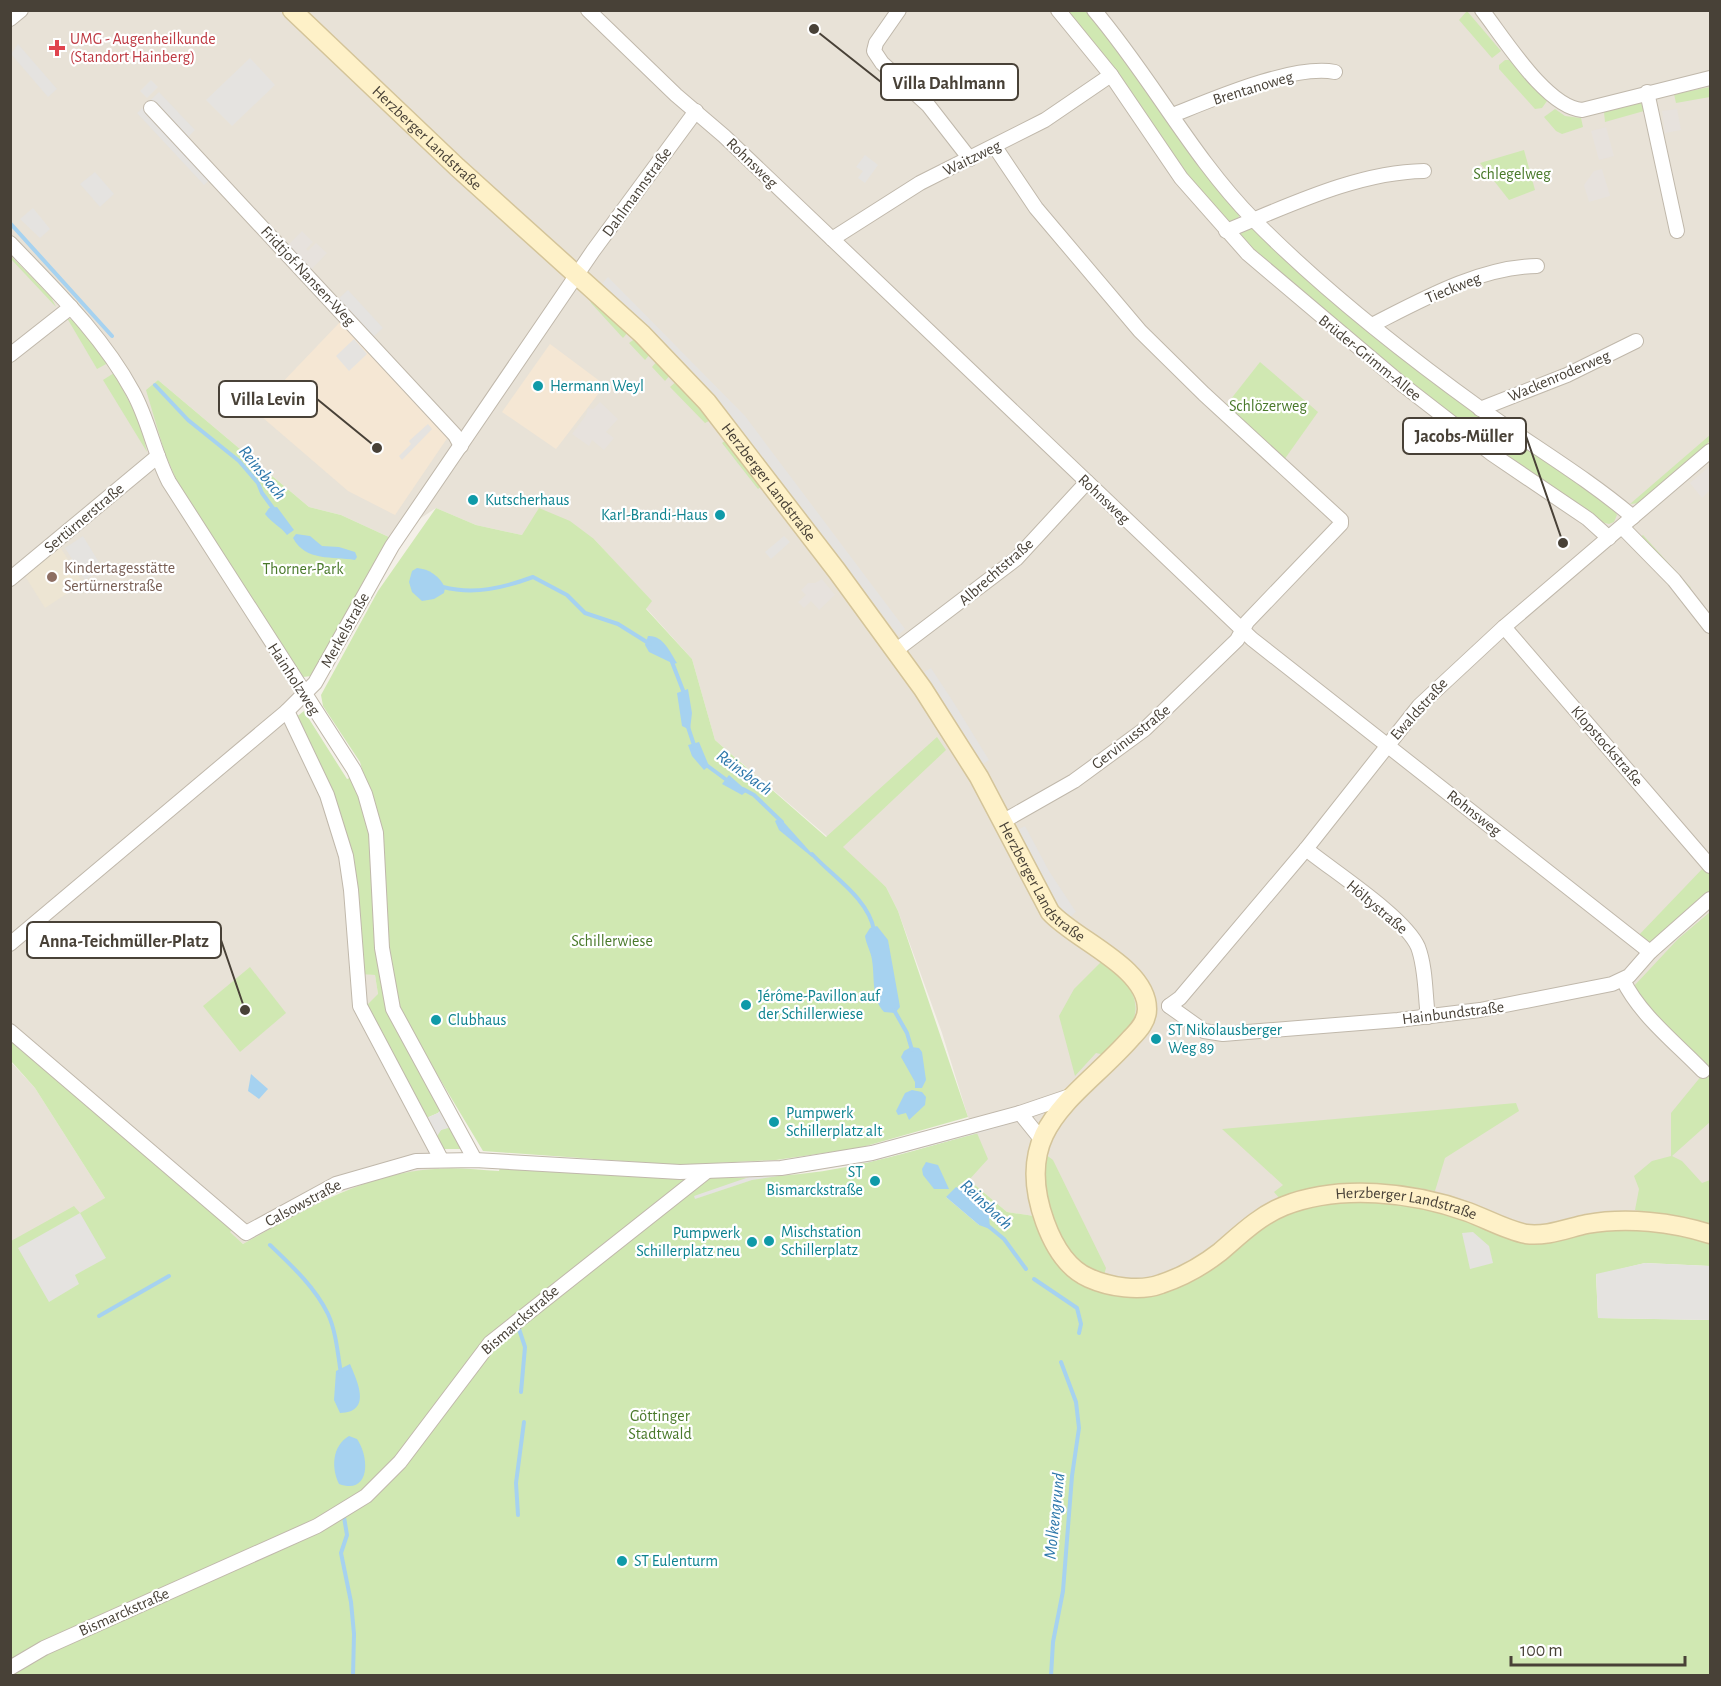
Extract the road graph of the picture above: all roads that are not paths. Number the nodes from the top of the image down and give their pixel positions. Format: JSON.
{"nodes":[{"id":1,"x":21,"y":10,"type":"edge"},
{"id":2,"x":292,"y":10,"type":"edge"},
{"id":3,"x":588,"y":10,"type":"edge"},
{"id":4,"x":899,"y":10,"type":"edge"},
{"id":5,"x":1058,"y":10,"type":"edge"},
{"id":6,"x":1094,"y":10,"type":"edge"},
{"id":7,"x":1482,"y":10,"type":"edge"},
{"id":8,"x":10,"y":20,"type":"edge"},
{"id":9,"x":1335,"y":72,"type":"dead end"},
{"id":10,"x":1111,"y":75,"type":"junction"},
{"id":11,"x":1710,"y":78,"type":"edge"},
{"id":12,"x":1647,"y":92,"type":"junction"},
{"id":13,"x":151,"y":108,"type":"dead end"},
{"id":14,"x":696,"y":111,"type":"junction"},
{"id":15,"x":1173,"y":115,"type":"junction"},
{"id":16,"x":995,"y":147,"type":"junction"},
{"id":17,"x":970,"y":159,"type":"junction"},
{"id":18,"x":1424,"y":171,"type":"dead end"},
{"id":19,"x":1254,"y":220,"type":"junction"},
{"id":20,"x":1226,"y":231,"type":"junction"},
{"id":21,"x":1677,"y":231,"type":"dead end"},
{"id":22,"x":832,"y":239,"type":"junction"},
{"id":23,"x":10,"y":243,"type":"edge"},
{"id":24,"x":1537,"y":266,"type":"dead end"},
{"id":25,"x":578,"y":274,"type":"junction"},
{"id":26,"x":71,"y":307,"type":"junction"},
{"id":27,"x":1372,"y":324,"type":"junction"},
{"id":28,"x":1636,"y":341,"type":"dead end"},
{"id":29,"x":10,"y":355,"type":"edge"},
{"id":30,"x":1480,"y":409,"type":"junction"},
{"id":31,"x":461,"y":446,"type":"junction"},
{"id":32,"x":1710,"y":451,"type":"edge"},
{"id":33,"x":158,"y":456,"type":"junction"},
{"id":34,"x":1087,"y":482,"type":"junction"},
{"id":35,"x":1633,"y":517,"type":"junction"},
{"id":36,"x":1622,"y":527,"type":"junction"},
{"id":37,"x":1609,"y":538,"type":"junction"},
{"id":38,"x":10,"y":579,"type":"edge"},
{"id":39,"x":1710,"y":626,"type":"edge"},
{"id":40,"x":1504,"y":627,"type":"junction"},
{"id":41,"x":1242,"y":631,"type":"junction"},
{"id":42,"x":895,"y":651,"type":"junction"},
{"id":43,"x":305,"y":695,"type":"junction"},
{"id":44,"x":287,"y":711,"type":"junction"},
{"id":45,"x":1387,"y":745,"type":"junction"},
{"id":46,"x":1002,"y":822,"type":"junction"},
{"id":47,"x":1306,"y":849,"type":"junction"},
{"id":48,"x":1710,"y":866,"type":"edge"},
{"id":49,"x":1710,"y":899,"type":"edge"},
{"id":50,"x":10,"y":944,"type":"edge"},
{"id":51,"x":1650,"y":952,"type":"junction"},
{"id":52,"x":1623,"y":980,"type":"junction"},
{"id":53,"x":1148,"y":1006,"type":"junction"},
{"id":54,"x":1169,"y":1006,"type":"junction"},
{"id":55,"x":1428,"y":1017,"type":"junction"},
{"id":56,"x":10,"y":1031,"type":"edge"},
{"id":57,"x":1703,"y":1071,"type":"dead end"},
{"id":58,"x":1070,"y":1096,"type":"junction"},
{"id":59,"x":1020,"y":1113,"type":"junction"},
{"id":60,"x":1041,"y":1139,"type":"junction"},
{"id":61,"x":441,"y":1159,"type":"junction"},
{"id":62,"x":475,"y":1160,"type":"junction"},
{"id":63,"x":706,"y":1172,"type":"junction"},
{"id":64,"x":1710,"y":1234,"type":"edge"},
{"id":65,"x":10,"y":1668,"type":"edge"}],
"edges":[{"from":1,"to":8,"type":"street"},
{"from":2,"to":25,"type":"street","name":"Herzberger Landstraße"},
{"from":3,"to":14,"type":"street","name":"Rohnsweg"},
{"from":4,"to":17,"type":"street"},
{"from":5,"to":10,"type":"street","name":"Brüder-Grimm-Allee"},
{"from":6,"to":15,"type":"street","name":"Brüder-Grimm-Allee"},
{"from":7,"to":12,"type":"street"},
{"from":9,"to":15,"type":"street","name":"Brentanoweg"},
{"from":10,"to":16,"type":"street","name":"Waitzweg"},
{"from":10,"to":20,"type":"street","name":"Brüder-Grimm-Allee"},
{"from":11,"to":12,"type":"street"},
{"from":12,"to":21,"type":"street"},
{"from":13,"to":31,"type":"street","name":"Fridtjof-Nansen-Weg"},
{"from":14,"to":22,"type":"street","name":"Rohnsweg"},
{"from":14,"to":25,"type":"street","name":"Dahlmannstraße"},
{"from":15,"to":19,"type":"street","name":"Brüder-Grimm-Allee"},
{"from":16,"to":17,"type":"street","name":"Waitzweg"},
{"from":16,"to":41,"type":"street"},
{"from":17,"to":22,"type":"street","name":"Waitzweg"},
{"from":18,"to":19,"type":"street"},
{"from":19,"to":20,"type":"street"},
{"from":19,"to":27,"type":"street","name":"Brüder-Grimm-Allee"},
{"from":20,"to":37,"type":"street","name":"Brüder-Grimm-Allee"},
{"from":22,"to":34,"type":"street","name":"Rohnsweg"},
{"from":23,"to":26,"type":"street","name":"Hainholzweg"},
{"from":24,"to":27,"type":"street","name":"Tieckweg"},
{"from":25,"to":31,"type":"street","name":"Merkelstraße"},
{"from":25,"to":42,"type":"street","name":"Herzberger Landstraße"},
{"from":26,"to":29,"type":"street"},
{"from":26,"to":33,"type":"street","name":"Hainholzweg"},
{"from":27,"to":30,"type":"street","name":"Brüder-Grimm-Allee"},
{"from":28,"to":30,"type":"street","name":"Wackenroderweg"},
{"from":30,"to":35,"type":"street","name":"Brüder-Grimm-Allee"},
{"from":31,"to":43,"type":"street","name":"Merkelstraße"},
{"from":32,"to":35,"type":"street","name":"Ewaldstraße"},
{"from":33,"to":38,"type":"street","name":"Sertürnerstraße"},
{"from":33,"to":43,"type":"street","name":"Hainholzweg"},
{"from":34,"to":41,"type":"street","name":"Rohnsweg"},
{"from":34,"to":42,"type":"street","name":"Albrechtstraße"},
{"from":35,"to":36,"type":"street","name":"Ewaldstraße"},
{"from":36,"to":37,"type":"street","name":"Ewaldstraße"},
{"from":36,"to":39,"type":"street"},
{"from":37,"to":40,"type":"street","name":"Ewaldstraße"},
{"from":40,"to":45,"type":"street","name":"Ewaldstraße"},
{"from":40,"to":48,"type":"street","name":"Klopstockstraße"},
{"from":41,"to":45,"type":"street","name":"Rohnsweg"},
{"from":41,"to":46,"type":"street","name":"Gervinusstraße"},
{"from":42,"to":46,"type":"street","name":"Herzberger Landstraße"},
{"from":43,"to":44,"type":"street","name":"Merkelstraße"},
{"from":43,"to":62,"type":"street","name":"Hainholzweg"},
{"from":44,"to":50,"type":"street","name":"Merkelstraße"},
{"from":44,"to":61,"type":"street","name":"Hainholzweg"},
{"from":45,"to":47,"type":"street","name":"Ewaldstraße"},
{"from":45,"to":51,"type":"street","name":"Rohnsweg"},
{"from":46,"to":53,"type":"street","name":"Herzberger Landstraße"},
{"from":47,"to":54,"type":"street","name":"Ewaldstraße"},
{"from":47,"to":55,"type":"street","name":"Höltystraße"},
{"from":49,"to":51,"type":"street"},
{"from":51,"to":52,"type":"street"},
{"from":52,"to":55,"type":"street","name":"Hainbundstraße"},
{"from":52,"to":57,"type":"street"},
{"from":53,"to":54,"type":"street"},
{"from":53,"to":58,"type":"street","name":"Herzberger Landstraße"},
{"from":54,"to":55,"type":"street","name":"Hainbundstraße"},
{"from":56,"to":61,"type":"street","name":"Calsowstraße"},
{"from":58,"to":59,"type":"street"},
{"from":58,"to":60,"type":"street","name":"Herzberger Landstraße"},
{"from":59,"to":60,"type":"street"},
{"from":59,"to":63,"type":"street"},
{"from":60,"to":64,"type":"street","name":"Herzberger Landstraße"},
{"from":61,"to":62,"type":"street","name":"Calsowstraße"},
{"from":62,"to":63,"type":"street","name":"Calsowstraße"},
{"from":63,"to":65,"type":"street","name":"Bismarckstraße"}]}
